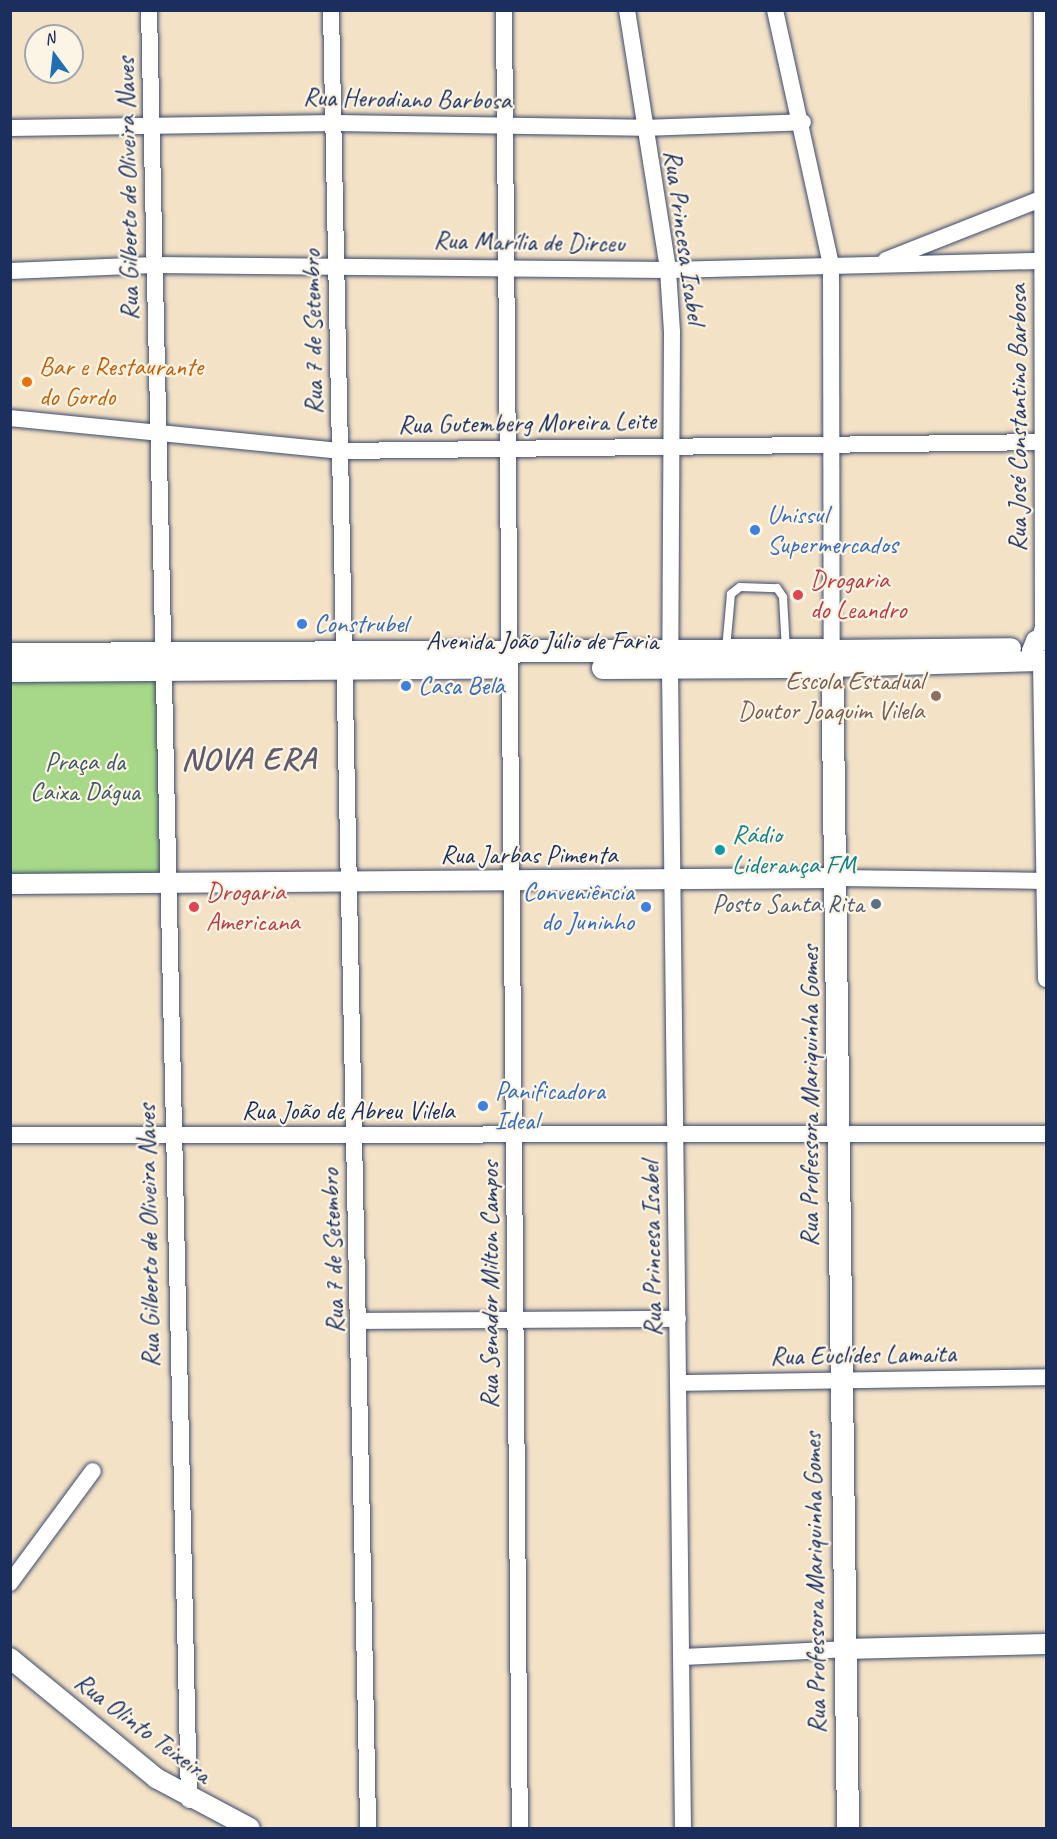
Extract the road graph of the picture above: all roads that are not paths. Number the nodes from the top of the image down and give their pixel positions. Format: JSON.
{"nodes":[{"id":1,"x":149,"y":10,"type":"edge"},
{"id":2,"x":331,"y":10,"type":"edge"},
{"id":3,"x":504,"y":10,"type":"edge"},
{"id":4,"x":627,"y":10,"type":"edge"},
{"id":5,"x":775,"y":10,"type":"edge"},
{"id":6,"x":1042,"y":10,"type":"edge"},
{"id":7,"x":803,"y":122,"type":"junction"},
{"id":8,"x":335,"y":123,"type":"junction"},
{"id":9,"x":152,"y":126,"type":"junction"},
{"id":10,"x":506,"y":126,"type":"junction"},
{"id":11,"x":10,"y":128,"type":"edge"},
{"id":12,"x":643,"y":128,"type":"junction"},
{"id":13,"x":1046,"y":198,"type":"edge"},
{"id":14,"x":1046,"y":261,"type":"edge"},
{"id":15,"x":877,"y":263,"type":"junction"},
{"id":16,"x":154,"y":265,"type":"junction"},
{"id":17,"x":337,"y":265,"type":"junction"},
{"id":18,"x":831,"y":265,"type":"junction"},
{"id":19,"x":508,"y":266,"type":"junction"},
{"id":20,"x":668,"y":270,"type":"junction"},
{"id":21,"x":10,"y":271,"type":"edge"},
{"id":22,"x":10,"y":418,"type":"edge"},
{"id":23,"x":159,"y":435,"type":"junction"},
{"id":24,"x":1045,"y":441,"type":"edge"},
{"id":25,"x":832,"y":442,"type":"junction"},
{"id":26,"x":674,"y":446,"type":"junction"},
{"id":27,"x":507,"y":450,"type":"junction"},
{"id":28,"x":341,"y":451,"type":"junction"},
{"id":29,"x":1042,"y":645,"type":"edge"},
{"id":30,"x":726,"y":650,"type":"junction"},
{"id":31,"x":786,"y":651,"type":"junction"},
{"id":32,"x":10,"y":654,"type":"edge"},
{"id":33,"x":832,"y":659,"type":"junction"},
{"id":34,"x":670,"y":660,"type":"junction"},
{"id":35,"x":508,"y":661,"type":"junction"},
{"id":36,"x":344,"y":662,"type":"junction"},
{"id":37,"x":163,"y":663,"type":"junction"},
{"id":38,"x":10,"y":671,"type":"edge"},
{"id":39,"x":838,"y":878,"type":"junction"},
{"id":40,"x":351,"y":881,"type":"junction"},
{"id":41,"x":1046,"y":881,"type":"edge"},
{"id":42,"x":673,"y":882,"type":"junction"},
{"id":43,"x":10,"y":884,"type":"edge"},
{"id":44,"x":169,"y":884,"type":"junction"},
{"id":45,"x":514,"y":884,"type":"junction"},
{"id":46,"x":1047,"y":979,"type":"edge"},
{"id":47,"x":676,"y":1134,"type":"junction"},
{"id":48,"x":1047,"y":1134,"type":"edge"},
{"id":49,"x":10,"y":1135,"type":"edge"},
{"id":50,"x":838,"y":1135,"type":"junction"},
{"id":51,"x":355,"y":1136,"type":"junction"},
{"id":52,"x":514,"y":1136,"type":"junction"},
{"id":53,"x":172,"y":1137,"type":"junction"},
{"id":54,"x":678,"y":1319,"type":"junction"},
{"id":55,"x":515,"y":1320,"type":"junction"},
{"id":56,"x":360,"y":1321,"type":"junction"},
{"id":57,"x":1047,"y":1377,"type":"edge"},
{"id":58,"x":839,"y":1381,"type":"junction"},
{"id":59,"x":680,"y":1383,"type":"junction"},
{"id":60,"x":93,"y":1472,"type":"dead end"},
{"id":61,"x":10,"y":1583,"type":"edge"},
{"id":62,"x":1047,"y":1644,"type":"edge"},
{"id":63,"x":844,"y":1649,"type":"junction"},
{"id":64,"x":683,"y":1657,"type":"junction"},
{"id":65,"x":10,"y":1658,"type":"edge"},
{"id":66,"x":189,"y":1800,"type":"junction"},
{"id":67,"x":250,"y":1828,"type":"edge"},
{"id":68,"x":368,"y":1828,"type":"edge"},
{"id":69,"x":520,"y":1828,"type":"edge"},
{"id":70,"x":683,"y":1828,"type":"edge"},
{"id":71,"x":848,"y":1828,"type":"edge"}],
"edges":[{"from":1,"to":9,"type":"street","name":"Rua Gilberto de Oliveira Naves"},
{"from":2,"to":8,"type":"street","name":"Rua 7 de Setembro"},
{"from":3,"to":10,"type":"street","name":"Rua Senador Milton Campos"},
{"from":4,"to":12,"type":"street","name":"Rua Princesa Isabel"},
{"from":5,"to":7,"type":"street","name":"Rua Professora Mariquinha Gomes"},
{"from":6,"to":13,"type":"street","name":"Rua José Constantino Barbosa"},
{"from":7,"to":12,"type":"street","name":"Rua Herodiano Barbosa"},
{"from":7,"to":18,"type":"street","name":"Rua Professora Mariquinha Gomes"},
{"from":8,"to":9,"type":"street","name":"Rua Herodiano Barbosa"},
{"from":8,"to":10,"type":"street","name":"Rua Herodiano Barbosa"},
{"from":8,"to":17,"type":"street","name":"Rua 7 de Setembro"},
{"from":9,"to":11,"type":"street","name":"Rua Herodiano Barbosa"},
{"from":9,"to":16,"type":"street","name":"Rua Gilberto de Oliveira Naves"},
{"from":10,"to":12,"type":"street","name":"Rua Herodiano Barbosa"},
{"from":10,"to":19,"type":"street","name":"Rua Senador Milton Campos"},
{"from":12,"to":20,"type":"street","name":"Rua Princesa Isabel"},
{"from":13,"to":14,"type":"street","name":"Rua José Constantino Barbosa"},
{"from":13,"to":15,"type":"street"},
{"from":14,"to":15,"type":"street","name":"Rua Marília de Dirceu"},
{"from":14,"to":24,"type":"street","name":"Rua José Constantino Barbosa"},
{"from":15,"to":18,"type":"street","name":"Rua Marília de Dirceu"},
{"from":16,"to":17,"type":"street","name":"Rua Marília de Dirceu"},
{"from":16,"to":21,"type":"street","name":"Rua Marília de Dirceu"},
{"from":16,"to":23,"type":"street","name":"Rua Gilberto de Oliveira Naves"},
{"from":17,"to":19,"type":"street","name":"Rua Marília de Dirceu"},
{"from":17,"to":28,"type":"street","name":"Rua 7 de Setembro"},
{"from":18,"to":20,"type":"street","name":"Rua Marília de Dirceu"},
{"from":18,"to":25,"type":"street","name":"Rua Professora Mariquinha Gomes"},
{"from":19,"to":20,"type":"street","name":"Rua Marília de Dirceu"},
{"from":19,"to":27,"type":"street","name":"Rua Senador Milton Campos"},
{"from":20,"to":26,"type":"street","name":"Rua Princesa Isabel"},
{"from":22,"to":23,"type":"street","name":"Rua Gutemberg Moreira Leite"},
{"from":23,"to":28,"type":"street","name":"Rua Gutemberg Moreira Leite"},
{"from":23,"to":37,"type":"street","name":"Rua Gilberto de Oliveira Naves"},
{"from":24,"to":25,"type":"street","name":"Rua Gutemberg Moreira Leite"},
{"from":24,"to":29,"type":"street","name":"Rua José Constantino Barbosa"},
{"from":25,"to":26,"type":"street","name":"Rua Gutemberg Moreira Leite"},
{"from":25,"to":33,"type":"street","name":"Rua Professora Mariquinha Gomes"},
{"from":26,"to":27,"type":"street","name":"Rua Gutemberg Moreira Leite"},
{"from":26,"to":34,"type":"street","name":"Rua Princesa Isabel"},
{"from":27,"to":28,"type":"street","name":"Rua Gutemberg Moreira Leite"},
{"from":27,"to":35,"type":"street","name":"Rua Senador Milton Campos"},
{"from":28,"to":36,"type":"street","name":"Rua 7 de Setembro"},
{"from":29,"to":33,"type":"street","name":"Avenida João Júlio de Faria"},
{"from":29,"to":41,"type":"street","name":"Rua José Constantino Barbosa"},
{"from":30,"to":31,"type":"main road","name":"Avenida João Júlio de Faria"},
{"from":30,"to":31,"type":"lane"},
{"from":30,"to":34,"type":"main road","name":"Avenida João Júlio de Faria"},
{"from":31,"to":33,"type":"main road","name":"Avenida João Júlio de Faria"},
{"from":32,"to":37,"type":"main road","name":"Avenida João Júlio de Faria"},
{"from":33,"to":34,"type":"main road","name":"Avenida João Júlio de Faria"},
{"from":33,"to":39,"type":"main road","name":"Rua Professora Mariquinha Gomes"},
{"from":34,"to":35,"type":"main road","name":"Avenida João Júlio de Faria"},
{"from":34,"to":42,"type":"street","name":"Rua Princesa Isabel"},
{"from":35,"to":36,"type":"main road","name":"Avenida João Júlio de Faria"},
{"from":35,"to":45,"type":"street","name":"Rua Senador Milton Campos"},
{"from":36,"to":37,"type":"main road","name":"Avenida João Júlio de Faria"},
{"from":36,"to":40,"type":"street","name":"Rua 7 de Setembro"},
{"from":37,"to":38,"type":"main road","name":"Avenida João Júlio de Faria"},
{"from":37,"to":44,"type":"street","name":"Rua Gilberto de Oliveira Naves"},
{"from":39,"to":41,"type":"street","name":"Rua Jarbas Pimenta"},
{"from":39,"to":42,"type":"street","name":"Rua Jarbas Pimenta"},
{"from":39,"to":50,"type":"main road","name":"Rua Professora Mariquinha Gomes"},
{"from":40,"to":44,"type":"street","name":"Rua Jarbas Pimenta"},
{"from":40,"to":45,"type":"street","name":"Rua Jarbas Pimenta"},
{"from":40,"to":51,"type":"street","name":"Rua 7 de Setembro"},
{"from":41,"to":46,"type":"street","name":"Rua José Constantino Barbosa"},
{"from":42,"to":45,"type":"street","name":"Rua Jarbas Pimenta"},
{"from":42,"to":47,"type":"street","name":"Rua Princesa Isabel"},
{"from":43,"to":44,"type":"street","name":"Rua Jarbas Pimenta"},
{"from":44,"to":53,"type":"street","name":"Rua Gilberto de Oliveira Naves"},
{"from":45,"to":52,"type":"street","name":"Rua Senador Milton Campos"},
{"from":47,"to":50,"type":"street","name":"Rua João de Abreu Vilela"},
{"from":47,"to":52,"type":"street","name":"Rua João de Abreu Vilela"},
{"from":47,"to":54,"type":"street","name":"Rua Princesa Isabel"},
{"from":48,"to":50,"type":"street","name":"Rua João de Abreu Vilela"},
{"from":49,"to":53,"type":"street","name":"Rua João de Abreu Vilela"},
{"from":50,"to":58,"type":"main road","name":"Rua Professora Mariquinha Gomes"},
{"from":51,"to":52,"type":"street","name":"Rua João de Abreu Vilela"},
{"from":51,"to":53,"type":"street","name":"Rua João de Abreu Vilela"},
{"from":51,"to":56,"type":"street","name":"Rua 7 de Setembro"},
{"from":52,"to":55,"type":"street","name":"Rua Senador Milton Campos"},
{"from":53,"to":66,"type":"street","name":"Rua Gilberto de Oliveira Naves"},
{"from":54,"to":55,"type":"street"},
{"from":54,"to":59,"type":"street","name":"Rua Princesa Isabel"},
{"from":55,"to":56,"type":"street"},
{"from":55,"to":69,"type":"street","name":"Rua Senador Milton Campos"},
{"from":56,"to":68,"type":"street","name":"Rua 7 de Setembro"},
{"from":57,"to":58,"type":"street","name":"Rua Euclídes Lamaita"},
{"from":58,"to":59,"type":"street","name":"Rua Euclídes Lamaita"},
{"from":58,"to":63,"type":"main road","name":"Rua Professora Mariquinha Gomes"},
{"from":59,"to":64,"type":"street","name":"Rua Princesa Isabel"},
{"from":60,"to":61,"type":"street"},
{"from":62,"to":63,"type":"street"},
{"from":63,"to":64,"type":"street"},
{"from":63,"to":71,"type":"main road","name":"Rua Professora Mariquinha Gomes"},
{"from":64,"to":70,"type":"street","name":"Rua Princesa Isabel"},
{"from":65,"to":66,"type":"street","name":"Rua Olinto Teixeira"},
{"from":66,"to":67,"type":"street","name":"Rua Olinto Teixeira"}]}
